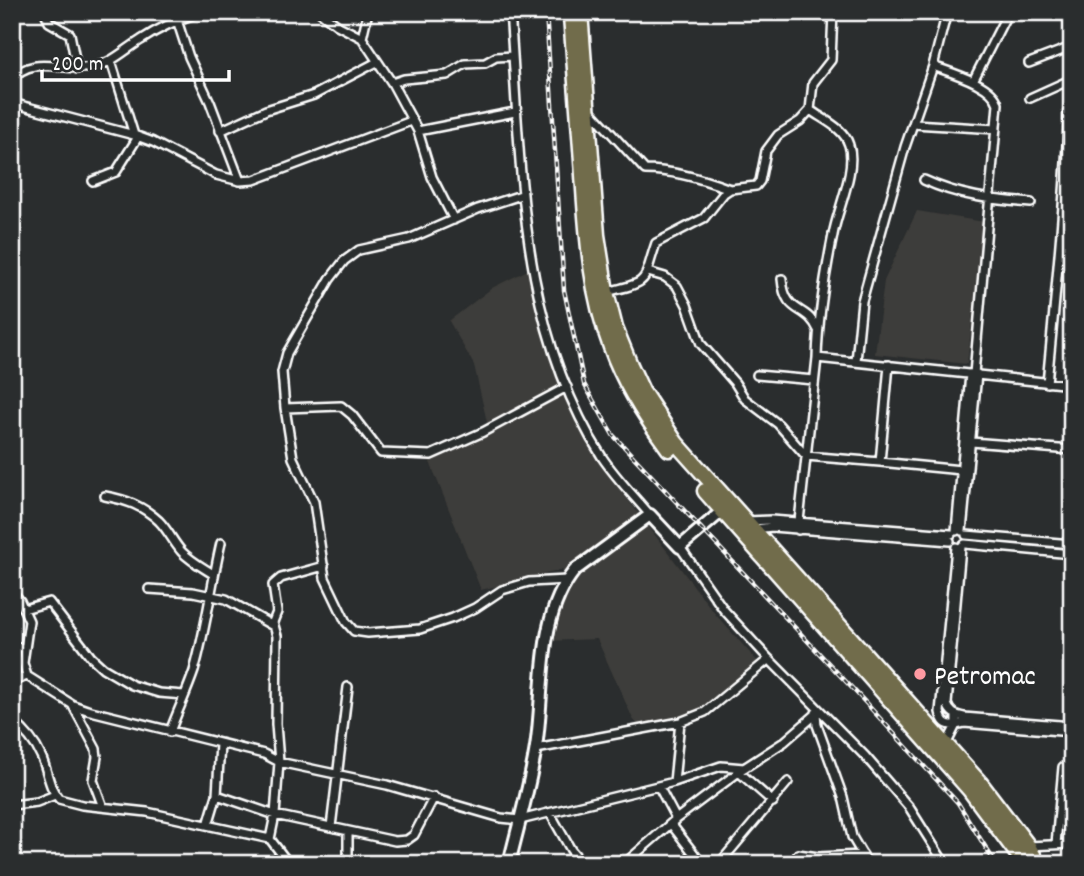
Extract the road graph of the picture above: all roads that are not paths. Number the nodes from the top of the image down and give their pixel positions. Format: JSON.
{"nodes":[{"id":1,"x":45,"y":12,"type":"edge"},
{"id":2,"x":200,"y":12,"type":"edge"},
{"id":3,"x":320,"y":12,"type":"edge"},
{"id":4,"x":368,"y":12,"type":"edge"},
{"id":5,"x":510,"y":12,"type":"edge"},
{"id":6,"x":570,"y":12,"type":"edge"},
{"id":7,"x":580,"y":12,"type":"edge"},
{"id":8,"x":833,"y":12,"type":"edge"},
{"id":9,"x":947,"y":12,"type":"edge"},
{"id":10,"x":1007,"y":12,"type":"edge"},
{"id":11,"x":1070,"y":12,"type":"edge"},
{"id":12,"x":177,"y":20,"type":"junction"},
{"id":13,"x":362,"y":38,"type":"junction"},
{"id":14,"x":1071,"y":47,"type":"edge"},
{"id":15,"x":513,"y":56,"type":"junction"},
{"id":16,"x":111,"y":61,"type":"junction"},
{"id":17,"x":377,"y":62,"type":"junction"},
{"id":18,"x":1029,"y":63,"type":"dead end"},
{"id":19,"x":933,"y":66,"type":"junction"},
{"id":20,"x":77,"y":69,"type":"junction"},
{"id":21,"x":1071,"y":77,"type":"edge"},
{"id":22,"x":12,"y":80,"type":"edge"},
{"id":23,"x":973,"y":81,"type":"junction"},
{"id":24,"x":392,"y":83,"type":"junction"},
{"id":25,"x":1030,"y":98,"type":"dead end"},
{"id":26,"x":12,"y":103,"type":"edge"},
{"id":27,"x":589,"y":109,"type":"junction"},
{"id":28,"x":810,"y":110,"type":"junction"},
{"id":29,"x":515,"y":112,"type":"junction"},
{"id":30,"x":411,"y":121,"type":"junction"},
{"id":31,"x":914,"y":124,"type":"junction"},
{"id":32,"x":996,"y":129,"type":"junction"},
{"id":33,"x":220,"y":131,"type":"junction"},
{"id":34,"x":418,"y":131,"type":"junction"},
{"id":35,"x":136,"y":136,"type":"junction"},
{"id":36,"x":1069,"y":142,"type":"edge"},
{"id":37,"x":924,"y":180,"type":"dead end"},
{"id":38,"x":93,"y":181,"type":"dead end"},
{"id":39,"x":240,"y":181,"type":"junction"},
{"id":40,"x":730,"y":189,"type":"junction"},
{"id":41,"x":521,"y":195,"type":"junction"},
{"id":42,"x":990,"y":200,"type":"junction"},
{"id":43,"x":1031,"y":203,"type":"dead end"},
{"id":44,"x":454,"y":220,"type":"junction"},
{"id":45,"x":648,"y":272,"type":"junction"},
{"id":46,"x":782,"y":279,"type":"dead end"},
{"id":47,"x":606,"y":292,"type":"junction"},
{"id":48,"x":818,"y":330,"type":"junction"},
{"id":49,"x":817,"y":358,"type":"junction"},
{"id":50,"x":856,"y":361,"type":"junction"},
{"id":51,"x":889,"y":365,"type":"junction"},
{"id":52,"x":974,"y":374,"type":"junction"},
{"id":53,"x":757,"y":375,"type":"dead end"},
{"id":54,"x":814,"y":380,"type":"junction"},
{"id":55,"x":1047,"y":383,"type":"junction"},
{"id":56,"x":1072,"y":385,"type":"edge"},
{"id":57,"x":567,"y":387,"type":"junction"},
{"id":58,"x":285,"y":408,"type":"junction"},
{"id":59,"x":971,"y":442,"type":"junction"},
{"id":60,"x":1072,"y":450,"type":"edge"},
{"id":61,"x":806,"y":456,"type":"junction"},
{"id":62,"x":880,"y":462,"type":"junction"},
{"id":63,"x":961,"y":470,"type":"junction"},
{"id":64,"x":105,"y":496,"type":"dead end"},
{"id":65,"x":726,"y":507,"type":"junction"},
{"id":66,"x":650,"y":515,"type":"junction"},
{"id":67,"x":749,"y":525,"type":"junction"},
{"id":68,"x":799,"y":526,"type":"junction"},
{"id":69,"x":958,"y":539,"type":"junction"},
{"id":70,"x":221,"y":543,"type":"dead end"},
{"id":71,"x":1072,"y":544,"type":"edge"},
{"id":72,"x":680,"y":547,"type":"junction"},
{"id":73,"x":1072,"y":554,"type":"edge"},
{"id":74,"x":324,"y":566,"type":"junction"},
{"id":75,"x":213,"y":574,"type":"junction"},
{"id":76,"x":567,"y":580,"type":"junction"},
{"id":77,"x":149,"y":589,"type":"dead end"},
{"id":78,"x":12,"y":591,"type":"edge"},
{"id":79,"x":212,"y":595,"type":"junction"},
{"id":80,"x":24,"y":609,"type":"junction"},
{"id":81,"x":273,"y":626,"type":"junction"},
{"id":82,"x":12,"y":646,"type":"edge"},
{"id":83,"x":23,"y":648,"type":"junction"},
{"id":84,"x":769,"y":659,"type":"junction"},
{"id":85,"x":27,"y":676,"type":"junction"},
{"id":86,"x":12,"y":682,"type":"edge"},
{"id":87,"x":348,"y":687,"type":"dead end"},
{"id":88,"x":184,"y":695,"type":"junction"},
{"id":89,"x":73,"y":705,"type":"junction"},
{"id":90,"x":945,"y":709,"type":"junction"},
{"id":91,"x":817,"y":712,"type":"junction"},
{"id":92,"x":956,"y":715,"type":"junction"},
{"id":93,"x":12,"y":720,"type":"edge"},
{"id":94,"x":923,"y":720,"type":"junction"},
{"id":95,"x":680,"y":722,"type":"junction"},
{"id":96,"x":956,"y":725,"type":"junction"},
{"id":97,"x":1072,"y":726,"type":"edge"},
{"id":98,"x":170,"y":732,"type":"junction"},
{"id":99,"x":1072,"y":732,"type":"edge"},
{"id":100,"x":220,"y":744,"type":"junction"},
{"id":101,"x":946,"y":746,"type":"junction"},
{"id":102,"x":536,"y":749,"type":"junction"},
{"id":103,"x":279,"y":762,"type":"junction"},
{"id":104,"x":1063,"y":767,"type":"dead end"},
{"id":105,"x":742,"y":770,"type":"junction"},
{"id":106,"x":337,"y":776,"type":"junction"},
{"id":107,"x":674,"y":782,"type":"junction"},
{"id":108,"x":788,"y":782,"type":"dead end"},
{"id":109,"x":659,"y":787,"type":"junction"},
{"id":110,"x":55,"y":795,"type":"junction"},
{"id":111,"x":217,"y":795,"type":"junction"},
{"id":112,"x":434,"y":797,"type":"junction"},
{"id":113,"x":773,"y":802,"type":"junction"},
{"id":114,"x":12,"y":805,"type":"edge"},
{"id":115,"x":103,"y":807,"type":"junction"},
{"id":116,"x":550,"y":813,"type":"junction"},
{"id":117,"x":275,"y":815,"type":"junction"},
{"id":118,"x":520,"y":820,"type":"junction"},
{"id":119,"x":673,"y":821,"type":"junction"},
{"id":120,"x":208,"y":825,"type":"junction"},
{"id":121,"x":331,"y":827,"type":"junction"},
{"id":122,"x":348,"y":831,"type":"junction"},
{"id":123,"x":270,"y":839,"type":"junction"},
{"id":124,"x":1056,"y":844,"type":"junction"},
{"id":125,"x":1072,"y":844,"type":"edge"},
{"id":126,"x":1028,"y":846,"type":"junction"},
{"id":127,"x":798,"y":854,"type":"dead end"},
{"id":128,"x":863,"y":855,"type":"junction"},
{"id":129,"x":289,"y":864,"type":"edge"},
{"id":130,"x":348,"y":864,"type":"edge"},
{"id":131,"x":509,"y":864,"type":"edge"},
{"id":132,"x":583,"y":864,"type":"edge"},
{"id":133,"x":624,"y":864,"type":"edge"},
{"id":134,"x":702,"y":864,"type":"edge"},
{"id":135,"x":719,"y":864,"type":"edge"},
{"id":136,"x":868,"y":864,"type":"edge"},
{"id":137,"x":945,"y":864,"type":"edge"},
{"id":138,"x":1025,"y":864,"type":"edge"},
{"id":139,"x":1038,"y":864,"type":"edge"}],
"edges":[{"from":1,"to":20,"type":"street"},
{"from":2,"to":12,"type":"street"},
{"from":3,"to":13,"type":"street"},
{"from":4,"to":13,"type":"street"},
{"from":5,"to":15,"type":"street"},
{"from":6,"to":65,"type":"highway"},
{"from":7,"to":27,"type":"highway"},
{"from":8,"to":28,"type":"street"},
{"from":9,"to":19,"type":"street"},
{"from":10,"to":23,"type":"street"},
{"from":11,"to":14,"type":"street"},
{"from":12,"to":16,"type":"street"},
{"from":12,"to":33,"type":"street"},
{"from":13,"to":17,"type":"street"},
{"from":14,"to":18,"type":"street"},
{"from":14,"to":21,"type":"street"},
{"from":15,"to":24,"type":"street"},
{"from":15,"to":29,"type":"street"},
{"from":16,"to":20,"type":"street"},
{"from":16,"to":35,"type":"street"},
{"from":17,"to":24,"type":"street"},
{"from":17,"to":33,"type":"street"},
{"from":19,"to":23,"type":"street"},
{"from":19,"to":31,"type":"street"},
{"from":20,"to":22,"type":"street"},
{"from":21,"to":25,"type":"street"},
{"from":21,"to":36,"type":"street"},
{"from":23,"to":32,"type":"street"},
{"from":24,"to":30,"type":"street"},
{"from":26,"to":35,"type":"street"},
{"from":27,"to":40,"type":"street"},
{"from":27,"to":47,"type":"highway"},
{"from":28,"to":40,"type":"street"},
{"from":28,"to":48,"type":"street"},
{"from":29,"to":34,"type":"street"},
{"from":29,"to":41,"type":"street"},
{"from":30,"to":34,"type":"street"},
{"from":30,"to":39,"type":"street"},
{"from":31,"to":32,"type":"street"},
{"from":31,"to":50,"type":"street"},
{"from":32,"to":42,"type":"street"},
{"from":33,"to":39,"type":"street"},
{"from":34,"to":44,"type":"street"},
{"from":35,"to":38,"type":"street"},
{"from":35,"to":39,"type":"street"},
{"from":36,"to":55,"type":"street"},
{"from":37,"to":42,"type":"street"},
{"from":40,"to":45,"type":"street"},
{"from":41,"to":44,"type":"street"},
{"from":41,"to":57,"type":"street"},
{"from":42,"to":43,"type":"street"},
{"from":42,"to":52,"type":"street"},
{"from":44,"to":58,"type":"street"},
{"from":45,"to":47,"type":"street"},
{"from":45,"to":61,"type":"street"},
{"from":46,"to":48,"type":"street"},
{"from":47,"to":65,"type":"highway"},
{"from":48,"to":49,"type":"street"},
{"from":49,"to":50,"type":"street"},
{"from":49,"to":54,"type":"street"},
{"from":50,"to":51,"type":"street"},
{"from":51,"to":52,"type":"street"},
{"from":51,"to":62,"type":"street"},
{"from":52,"to":55,"type":"street"},
{"from":52,"to":59,"type":"street"},
{"from":52,"to":63,"type":"street"},
{"from":53,"to":54,"type":"street"},
{"from":54,"to":61,"type":"street"},
{"from":55,"to":56,"type":"street"},
{"from":57,"to":58,"type":"street"},
{"from":57,"to":66,"type":"street"},
{"from":58,"to":74,"type":"street"},
{"from":59,"to":60,"type":"street"},
{"from":59,"to":69,"type":"street"},
{"from":61,"to":62,"type":"street"},
{"from":61,"to":68,"type":"street"},
{"from":62,"to":63,"type":"street"},
{"from":63,"to":69,"type":"street"},
{"from":64,"to":75,"type":"street"},
{"from":65,"to":67,"type":"highway"},
{"from":65,"to":72,"type":"street"},
{"from":65,"to":138,"type":"highway"},
{"from":66,"to":72,"type":"street"},
{"from":66,"to":76,"type":"street"},
{"from":67,"to":68,"type":"street"},
{"from":67,"to":94,"type":"highway"},
{"from":68,"to":69,"type":"street"},
{"from":69,"to":71,"type":"street"},
{"from":69,"to":73,"type":"street"},
{"from":69,"to":90,"type":"street"},
{"from":70,"to":75,"type":"street"},
{"from":72,"to":84,"type":"street"},
{"from":74,"to":76,"type":"street"},
{"from":74,"to":81,"type":"street"},
{"from":75,"to":79,"type":"street"},
{"from":76,"to":102,"type":"street"},
{"from":77,"to":79,"type":"street"},
{"from":78,"to":80,"type":"street"},
{"from":79,"to":81,"type":"street"},
{"from":79,"to":88,"type":"street"},
{"from":80,"to":83,"type":"street"},
{"from":80,"to":88,"type":"street"},
{"from":81,"to":103,"type":"street"},
{"from":82,"to":83,"type":"street"},
{"from":83,"to":85,"type":"street"},
{"from":84,"to":91,"type":"street"},
{"from":84,"to":95,"type":"street"},
{"from":85,"to":86,"type":"street"},
{"from":85,"to":89,"type":"street"},
{"from":87,"to":106,"type":"street"},
{"from":88,"to":98,"type":"street"},
{"from":89,"to":98,"type":"street"},
{"from":89,"to":115,"type":"street"},
{"from":90,"to":92,"type":"street"},
{"from":90,"to":94,"type":"street"},
{"from":90,"to":96,"type":"street"},
{"from":91,"to":105,"type":"street"},
{"from":91,"to":128,"type":"street"},
{"from":91,"to":137,"type":"street"},
{"from":92,"to":96,"type":"street"},
{"from":92,"to":97,"type":"street"},
{"from":93,"to":110,"type":"street"},
{"from":94,"to":101,"type":"highway"},
{"from":95,"to":102,"type":"street"},
{"from":95,"to":107,"type":"street"},
{"from":96,"to":99,"type":"street"},
{"from":96,"to":101,"type":"street"},
{"from":98,"to":100,"type":"street"},
{"from":100,"to":103,"type":"street"},
{"from":100,"to":111,"type":"street"},
{"from":101,"to":126,"type":"highway"},
{"from":102,"to":118,"type":"street"},
{"from":103,"to":106,"type":"street"},
{"from":103,"to":117,"type":"street"},
{"from":104,"to":124,"type":"street"},
{"from":105,"to":107,"type":"street"},
{"from":105,"to":113,"type":"street"},
{"from":105,"to":119,"type":"street"},
{"from":106,"to":112,"type":"street"},
{"from":106,"to":121,"type":"street"},
{"from":107,"to":109,"type":"street"},
{"from":108,"to":113,"type":"street"},
{"from":109,"to":116,"type":"street"},
{"from":109,"to":119,"type":"street"},
{"from":110,"to":114,"type":"street"},
{"from":110,"to":115,"type":"street"},
{"from":111,"to":117,"type":"street"},
{"from":111,"to":120,"type":"street"},
{"from":112,"to":118,"type":"street"},
{"from":112,"to":122,"type":"street"},
{"from":113,"to":135,"type":"street"},
{"from":115,"to":120,"type":"street"},
{"from":116,"to":118,"type":"street"},
{"from":116,"to":132,"type":"street"},
{"from":117,"to":121,"type":"street"},
{"from":117,"to":123,"type":"street"},
{"from":118,"to":131,"type":"street"},
{"from":119,"to":133,"type":"street"},
{"from":119,"to":134,"type":"street"},
{"from":120,"to":123,"type":"street"},
{"from":121,"to":122,"type":"street"},
{"from":122,"to":130,"type":"street"},
{"from":123,"to":129,"type":"street"},
{"from":124,"to":125,"type":"street"},
{"from":124,"to":126,"type":"street"},
{"from":126,"to":139,"type":"highway"},
{"from":127,"to":128,"type":"street"},
{"from":128,"to":136,"type":"street"}]}
